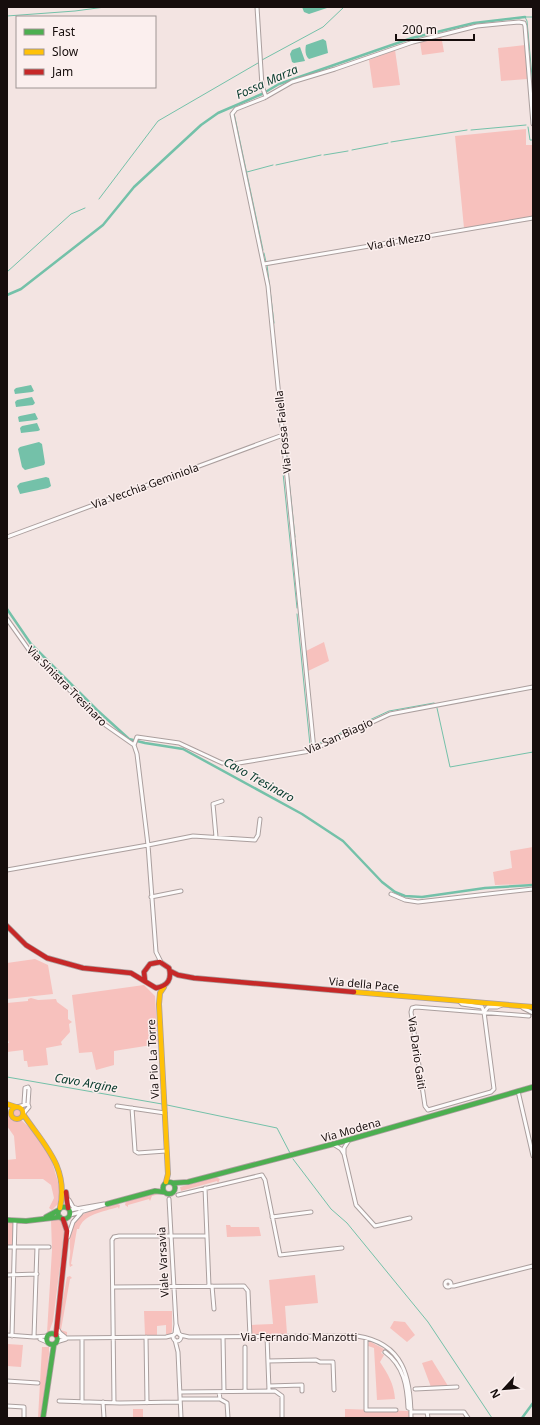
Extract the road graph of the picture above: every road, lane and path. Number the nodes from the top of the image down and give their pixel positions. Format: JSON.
{"nodes":[{"id":1,"x":257,"y":7,"type":"edge"},
{"id":2,"x":265,"y":96,"type":"junction"},
{"id":3,"x":533,"y":124,"type":"edge"},
{"id":4,"x":533,"y":218,"type":"edge"},
{"id":5,"x":264,"y":264,"type":"junction"},
{"id":6,"x":283,"y":435,"type":"junction"},
{"id":7,"x":7,"y":537,"type":"edge"},
{"id":8,"x":7,"y":619,"type":"edge"},
{"id":9,"x":533,"y":687,"type":"edge"},
{"id":10,"x":135,"y":742,"type":"junction"},
{"id":11,"x":314,"y":750,"type":"junction"},
{"id":12,"x":222,"y":801,"type":"dead end"},
{"id":13,"x":260,"y":819,"type":"dead end"},
{"id":14,"x":216,"y":837,"type":"junction"},
{"id":15,"x":148,"y":844,"type":"junction"},
{"id":16,"x":7,"y":870,"type":"edge"},
{"id":17,"x":533,"y":889,"type":"edge"},
{"id":18,"x":181,"y":891,"type":"dead end"},
{"id":19,"x":391,"y":894,"type":"dead end"},
{"id":20,"x":152,"y":897,"type":"junction"},
{"id":21,"x":7,"y":926,"type":"edge"},
{"id":22,"x":156,"y":952,"type":"junction"},
{"id":23,"x":163,"y":963,"type":"junction"},
{"id":24,"x":148,"y":966,"type":"junction"},
{"id":25,"x":170,"y":970,"type":"junction"},
{"id":26,"x":130,"y":973,"type":"junction"},
{"id":27,"x":194,"y":978,"type":"junction"},
{"id":28,"x":145,"y":981,"type":"junction"},
{"id":29,"x":166,"y":985,"type":"junction"},
{"id":30,"x":154,"y":988,"type":"junction"},
{"id":31,"x":459,"y":1001,"type":"junction"},
{"id":32,"x":159,"y":1004,"type":"junction"},
{"id":33,"x":503,"y":1004,"type":"junction"},
{"id":34,"x":514,"y":1005,"type":"junction"},
{"id":35,"x":533,"y":1007,"type":"edge"},
{"id":36,"x":484,"y":1012,"type":"junction"},
{"id":37,"x":533,"y":1013,"type":"edge"},
{"id":38,"x":529,"y":1016,"type":"dead end"},
{"id":39,"x":533,"y":1087,"type":"edge"},
{"id":40,"x":518,"y":1091,"type":"junction"},
{"id":41,"x":461,"y":1101,"type":"junction"},
{"id":42,"x":7,"y":1105,"type":"edge"},
{"id":43,"x":117,"y":1106,"type":"dead end"},
{"id":44,"x":17,"y":1107,"type":"junction"},
{"id":45,"x":462,"y":1107,"type":"junction"},
{"id":46,"x":132,"y":1108,"type":"junction"},
{"id":47,"x":11,"y":1113,"type":"junction"},
{"id":48,"x":165,"y":1113,"type":"junction"},
{"id":49,"x":23,"y":1114,"type":"junction"},
{"id":50,"x":17,"y":1119,"type":"junction"},
{"id":51,"x":29,"y":1124,"type":"junction"},
{"id":52,"x":349,"y":1140,"type":"junction"},
{"id":53,"x":341,"y":1142,"type":"junction"},
{"id":54,"x":333,"y":1144,"type":"junction"},
{"id":55,"x":342,"y":1148,"type":"junction"},
{"id":56,"x":166,"y":1151,"type":"junction"},
{"id":57,"x":533,"y":1156,"type":"edge"},
{"id":58,"x":61,"y":1174,"type":"junction"},
{"id":59,"x":168,"y":1174,"type":"junction"},
{"id":60,"x":221,"y":1174,"type":"junction"},
{"id":61,"x":188,"y":1182,"type":"junction"},
{"id":62,"x":172,"y":1183,"type":"junction"},
{"id":63,"x":223,"y":1183,"type":"junction"},
{"id":64,"x":164,"y":1184,"type":"junction"},
{"id":65,"x":205,"y":1188,"type":"junction"},
{"id":66,"x":66,"y":1190,"type":"junction"},
{"id":67,"x":155,"y":1191,"type":"junction"},
{"id":68,"x":169,"y":1192,"type":"junction"},
{"id":69,"x":178,"y":1195,"type":"dead end"},
{"id":70,"x":169,"y":1199,"type":"joint"},
{"id":71,"x":107,"y":1204,"type":"joint"},
{"id":72,"x":59,"y":1209,"type":"junction"},
{"id":73,"x":82,"y":1210,"type":"junction"},
{"id":74,"x":69,"y":1212,"type":"junction"},
{"id":75,"x":311,"y":1212,"type":"dead end"},
{"id":76,"x":272,"y":1217,"type":"junction"},
{"id":77,"x":62,"y":1218,"type":"junction"},
{"id":78,"x":410,"y":1218,"type":"dead end"},
{"id":79,"x":42,"y":1219,"type":"junction"},
{"id":80,"x":7,"y":1220,"type":"edge"},
{"id":81,"x":15,"y":1221,"type":"junction"},
{"id":82,"x":171,"y":1236,"type":"junction"},
{"id":83,"x":207,"y":1236,"type":"junction"},
{"id":84,"x":68,"y":1237,"type":"junction"},
{"id":85,"x":7,"y":1247,"type":"edge"},
{"id":86,"x":15,"y":1247,"type":"junction"},
{"id":87,"x":37,"y":1247,"type":"junction"},
{"id":88,"x":49,"y":1247,"type":"dead end"},
{"id":89,"x":65,"y":1248,"type":"junction"},
{"id":90,"x":342,"y":1248,"type":"dead end"},
{"id":91,"x":533,"y":1266,"type":"edge"},
{"id":92,"x":14,"y":1274,"type":"junction"},
{"id":93,"x":36,"y":1274,"type":"junction"},
{"id":94,"x":7,"y":1275,"type":"edge"},
{"id":95,"x":451,"y":1284,"type":"dead end"},
{"id":96,"x":174,"y":1286,"type":"junction"},
{"id":97,"x":211,"y":1286,"type":"junction"},
{"id":98,"x":113,"y":1287,"type":"junction"},
{"id":99,"x":58,"y":1306,"type":"junction"},
{"id":100,"x":214,"y":1309,"type":"dead end"},
{"id":101,"x":56,"y":1321,"type":"junction"},
{"id":102,"x":176,"y":1324,"type":"junction"},
{"id":103,"x":180,"y":1334,"type":"junction"},
{"id":104,"x":7,"y":1335,"type":"edge"},
{"id":105,"x":48,"y":1335,"type":"junction"},
{"id":106,"x":12,"y":1336,"type":"junction"},
{"id":107,"x":56,"y":1336,"type":"junction"},
{"id":108,"x":268,"y":1336,"type":"junction"},
{"id":109,"x":34,"y":1337,"type":"junction"},
{"id":110,"x":146,"y":1337,"type":"junction"},
{"id":111,"x":174,"y":1337,"type":"junction"},
{"id":112,"x":189,"y":1337,"type":"junction"},
{"id":113,"x":223,"y":1337,"type":"junction"},
{"id":114,"x":250,"y":1337,"type":"junction"},
{"id":115,"x":66,"y":1338,"type":"junction"},
{"id":116,"x":82,"y":1338,"type":"junction"},
{"id":117,"x":114,"y":1338,"type":"junction"},
{"id":118,"x":366,"y":1338,"type":"junction"},
{"id":119,"x":180,"y":1340,"type":"junction"},
{"id":120,"x":52,"y":1343,"type":"junction"},
{"id":121,"x":245,"y":1347,"type":"dead end"},
{"id":122,"x":178,"y":1350,"type":"junction"},
{"id":123,"x":385,"y":1352,"type":"dead end"},
{"id":124,"x":268,"y":1361,"type":"junction"},
{"id":125,"x":7,"y":1380,"type":"edge"},
{"id":126,"x":38,"y":1383,"type":"dead end"},
{"id":127,"x":457,"y":1387,"type":"dead end"},
{"id":128,"x":269,"y":1388,"type":"junction"},
{"id":129,"x":415,"y":1389,"type":"dead end"},
{"id":130,"x":334,"y":1390,"type":"dead end"},
{"id":131,"x":245,"y":1391,"type":"junction"},
{"id":132,"x":302,"y":1391,"type":"dead end"},
{"id":133,"x":180,"y":1392,"type":"junction"},
{"id":134,"x":219,"y":1392,"type":"junction"},
{"id":135,"x":224,"y":1392,"type":"junction"},
{"id":136,"x":220,"y":1398,"type":"junction"},
{"id":137,"x":180,"y":1400,"type":"junction"},
{"id":138,"x":59,"y":1401,"type":"dead end"},
{"id":139,"x":82,"y":1402,"type":"junction"},
{"id":140,"x":103,"y":1402,"type":"junction"},
{"id":141,"x":114,"y":1403,"type":"junction"},
{"id":142,"x":147,"y":1403,"type":"junction"},
{"id":143,"x":7,"y":1406,"type":"edge"},
{"id":144,"x":396,"y":1410,"type":"dead end"},
{"id":145,"x":411,"y":1410,"type":"junction"},
{"id":146,"x":427,"y":1412,"type":"junction"},
{"id":147,"x":24,"y":1418,"type":"edge"},
{"id":148,"x":43,"y":1418,"type":"edge"},
{"id":149,"x":104,"y":1418,"type":"edge"},
{"id":150,"x":181,"y":1418,"type":"edge"},
{"id":151,"x":228,"y":1418,"type":"edge"},
{"id":152,"x":282,"y":1418,"type":"edge"},
{"id":153,"x":412,"y":1418,"type":"edge"},
{"id":154,"x":428,"y":1418,"type":"edge"},
{"id":155,"x":468,"y":1418,"type":"edge"}],
"edges":[{"from":1,"to":2,"type":"street"},
{"from":2,"to":3,"type":"street"},
{"from":2,"to":5,"type":"street","name":"Via Fossa Faiella"},
{"from":4,"to":5,"type":"street","name":"Via di Mezzo"},
{"from":5,"to":6,"type":"street","name":"Via Fossa Faiella"},
{"from":6,"to":7,"type":"street","name":"Via Vecchia Geminiola"},
{"from":6,"to":11,"type":"street","name":"Via Fossa Faiella"},
{"from":8,"to":10,"type":"street","name":"Via Sinistra Tresinaro"},
{"from":9,"to":11,"type":"street","name":"Via San Biagio"},
{"from":10,"to":11,"type":"street","name":"Via San Biagio"},
{"from":10,"to":15,"type":"street"},
{"from":12,"to":14,"type":"street"},
{"from":13,"to":14,"type":"street"},
{"from":14,"to":15,"type":"street"},
{"from":15,"to":16,"type":"street"},
{"from":15,"to":20,"type":"street"},
{"from":17,"to":19,"type":"street"},
{"from":18,"to":20,"type":"street"},
{"from":20,"to":22,"type":"street"},
{"from":21,"to":26,"type":"main road"},
{"from":22,"to":23,"type":"street"},
{"from":22,"to":24,"type":"street"},
{"from":23,"to":24,"type":"main road"},
{"from":23,"to":25,"type":"main road"},
{"from":24,"to":26,"type":"main road"},
{"from":24,"to":28,"type":"main road"},
{"from":25,"to":27,"type":"main road","name":"Via della Pace"},
{"from":25,"to":29,"type":"main road"},
{"from":26,"to":28,"type":"main road"},
{"from":27,"to":29,"type":"main road","name":"Via della Pace"},
{"from":27,"to":31,"type":"main road","name":"Via della Pace"},
{"from":28,"to":30,"type":"main road"},
{"from":29,"to":30,"type":"main road"},
{"from":29,"to":32,"type":"main road","name":"Via Pio La Torre"},
{"from":30,"to":32,"type":"main road","name":"Via Pio La Torre"},
{"from":31,"to":33,"type":"main road","name":"Via della Pace"},
{"from":31,"to":36,"type":"street","name":"Via Dario Gaiti"},
{"from":32,"to":48,"type":"main road","name":"Via Pio La Torre"},
{"from":33,"to":34,"type":"main road","name":"Via della Pace"},
{"from":33,"to":36,"type":"street","name":"Via Dario Gaiti"},
{"from":34,"to":35,"type":"main road","name":"Via della Pace"},
{"from":34,"to":37,"type":"street"},
{"from":36,"to":38,"type":"street","name":"Via Dario Gaiti"},
{"from":36,"to":41,"type":"street","name":"Via Dario Gaiti"},
{"from":36,"to":41,"type":"street","name":"Via Dario Gaiti"},
{"from":39,"to":40,"type":"main road","name":"Via Modena"},
{"from":40,"to":45,"type":"main road","name":"Via Modena"},
{"from":40,"to":57,"type":"street"},
{"from":41,"to":45,"type":"street"},
{"from":42,"to":44,"type":"main road"},
{"from":42,"to":47,"type":"main road"},
{"from":43,"to":46,"type":"street","name":"Via Pio La Torre"},
{"from":44,"to":47,"type":"main road"},
{"from":44,"to":49,"type":"main road"},
{"from":44,"to":49,"type":"street"},
{"from":45,"to":52,"type":"main road","name":"Via Modena"},
{"from":46,"to":48,"type":"street","name":"Via Pio La Torre"},
{"from":46,"to":56,"type":"street"},
{"from":47,"to":50,"type":"main road"},
{"from":48,"to":56,"type":"main road","name":"Via Pio La Torre"},
{"from":49,"to":50,"type":"main road"},
{"from":49,"to":51,"type":"main road"},
{"from":50,"to":51,"type":"main road"},
{"from":51,"to":58,"type":"main road"},
{"from":52,"to":53,"type":"main road","name":"Via Modena"},
{"from":52,"to":55,"type":"street"},
{"from":53,"to":54,"type":"main road","name":"Via Modena"},
{"from":53,"to":55,"type":"street"},
{"from":54,"to":55,"type":"street"},
{"from":54,"to":60,"type":"main road","name":"Via Modena"},
{"from":55,"to":78,"type":"street"},
{"from":56,"to":59,"type":"main road","name":"Via Pio La Torre"},
{"from":58,"to":66,"type":"main road"},
{"from":58,"to":72,"type":"main road"},
{"from":59,"to":62,"type":"main road","name":"Via Pio La Torre"},
{"from":59,"to":64,"type":"main road","name":"Via Pio La Torre"},
{"from":60,"to":61,"type":"main road","name":"Via Modena"},
{"from":60,"to":63,"type":"street"},
{"from":61,"to":62,"type":"main road","name":"Via Modena"},
{"from":61,"to":68,"type":"main road","name":"Via Modena"},
{"from":62,"to":64,"type":"main road","name":"Via Modena"},
{"from":62,"to":68,"type":"main road","name":"Via Pio La Torre"},
{"from":63,"to":65,"type":"street"},
{"from":63,"to":76,"type":"street"},
{"from":64,"to":67,"type":"main road"},
{"from":64,"to":68,"type":"main road"},
{"from":65,"to":69,"type":"street"},
{"from":65,"to":83,"type":"street"},
{"from":66,"to":73,"type":"street"},
{"from":66,"to":74,"type":"main road"},
{"from":67,"to":68,"type":"main road"},
{"from":67,"to":71,"type":"main road"},
{"from":68,"to":70,"type":"main road","name":"Viale Varsavia"},
{"from":70,"to":82,"type":"street","name":"Viale Varsavia"},
{"from":71,"to":73,"type":"street"},
{"from":72,"to":74,"type":"main road"},
{"from":72,"to":77,"type":"main road"},
{"from":72,"to":79,"type":"main road"},
{"from":73,"to":74,"type":"street"},
{"from":73,"to":84,"type":"street"},
{"from":74,"to":77,"type":"main road"},
{"from":74,"to":84,"type":"main road"},
{"from":75,"to":76,"type":"street"},
{"from":76,"to":90,"type":"street"},
{"from":77,"to":79,"type":"main road"},
{"from":77,"to":89,"type":"main road"},
{"from":79,"to":81,"type":"main road"},
{"from":80,"to":81,"type":"main road"},
{"from":81,"to":86,"type":"street"},
{"from":82,"to":83,"type":"street"},
{"from":82,"to":96,"type":"street","name":"Viale Varsavia"},
{"from":82,"to":98,"type":"street"},
{"from":83,"to":97,"type":"street"},
{"from":84,"to":89,"type":"main road"},
{"from":85,"to":86,"type":"street"},
{"from":86,"to":87,"type":"street"},
{"from":86,"to":92,"type":"street"},
{"from":87,"to":88,"type":"street"},
{"from":87,"to":93,"type":"street"},
{"from":89,"to":99,"type":"main road"},
{"from":91,"to":95,"type":"street"},
{"from":92,"to":93,"type":"street"},
{"from":92,"to":94,"type":"street"},
{"from":92,"to":106,"type":"street"},
{"from":93,"to":109,"type":"street"},
{"from":96,"to":97,"type":"street"},
{"from":96,"to":98,"type":"street"},
{"from":96,"to":102,"type":"street","name":"Viale Varsavia"},
{"from":97,"to":100,"type":"street"},
{"from":97,"to":114,"type":"street"},
{"from":98,"to":117,"type":"street"},
{"from":99,"to":101,"type":"main road"},
{"from":99,"to":105,"type":"main road"},
{"from":101,"to":107,"type":"main road"},
{"from":101,"to":115,"type":"street"},
{"from":102,"to":103,"type":"street","name":"Viale Varsavia"},
{"from":102,"to":111,"type":"street","name":"Viale Varsavia"},
{"from":103,"to":111,"type":"street"},
{"from":103,"to":112,"type":"street","name":"Via Fernando Manzotti"},
{"from":103,"to":119,"type":"street","name":"Viale Varsavia"},
{"from":104,"to":106,"type":"street"},
{"from":105,"to":107,"type":"main road"},
{"from":105,"to":109,"type":"street"},
{"from":105,"to":120,"type":"main road"},
{"from":106,"to":109,"type":"street"},
{"from":107,"to":115,"type":"street"},
{"from":107,"to":120,"type":"main road"},
{"from":108,"to":114,"type":"street","name":"Via Fernando Manzotti"},
{"from":108,"to":118,"type":"street","name":"Via Fernando Manzotti"},
{"from":108,"to":124,"type":"street"},
{"from":109,"to":120,"type":"street"},
{"from":110,"to":111,"type":"street"},
{"from":110,"to":117,"type":"street"},
{"from":110,"to":142,"type":"street"},
{"from":111,"to":119,"type":"street"},
{"from":111,"to":122,"type":"street","name":"Viale Varsavia"},
{"from":112,"to":113,"type":"street","name":"Via Fernando Manzotti"},
{"from":112,"to":119,"type":"street","name":"Via Fernando Manzotti"},
{"from":113,"to":114,"type":"street","name":"Via Fernando Manzotti"},
{"from":113,"to":135,"type":"street"},
{"from":115,"to":116,"type":"street"},
{"from":115,"to":120,"type":"street"},
{"from":116,"to":117,"type":"street"},
{"from":116,"to":139,"type":"street"},
{"from":117,"to":141,"type":"street"},
{"from":118,"to":144,"type":"street"},
{"from":118,"to":145,"type":"street","name":"Via Fernando Manzotti"},
{"from":119,"to":122,"type":"street","name":"Viale Varsavia"},
{"from":120,"to":148,"type":"main road"},
{"from":121,"to":131,"type":"street"},
{"from":122,"to":133,"type":"street","name":"Viale Varsavia"},
{"from":123,"to":145,"type":"street","name":"Via Fernando Manzotti"},
{"from":124,"to":128,"type":"street"},
{"from":124,"to":130,"type":"street"},
{"from":125,"to":126,"type":"street"},
{"from":127,"to":129,"type":"street"},
{"from":128,"to":131,"type":"street"},
{"from":128,"to":132,"type":"street"},
{"from":128,"to":152,"type":"street"},
{"from":131,"to":135,"type":"street"},
{"from":133,"to":134,"type":"street"},
{"from":133,"to":137,"type":"street","name":"Viale Varsavia"},
{"from":134,"to":135,"type":"street"},
{"from":134,"to":136,"type":"street"},
{"from":136,"to":137,"type":"street"},
{"from":136,"to":151,"type":"street"},
{"from":137,"to":142,"type":"street"},
{"from":137,"to":150,"type":"street","name":"Viale Varsavia"},
{"from":138,"to":139,"type":"street"},
{"from":139,"to":140,"type":"street"},
{"from":140,"to":141,"type":"street"},
{"from":140,"to":149,"type":"street"},
{"from":141,"to":142,"type":"street"},
{"from":143,"to":147,"type":"street"},
{"from":145,"to":146,"type":"street"},
{"from":145,"to":153,"type":"street","name":"Via Fernando Manzotti"},
{"from":146,"to":154,"type":"street"},
{"from":146,"to":155,"type":"street"}]}
